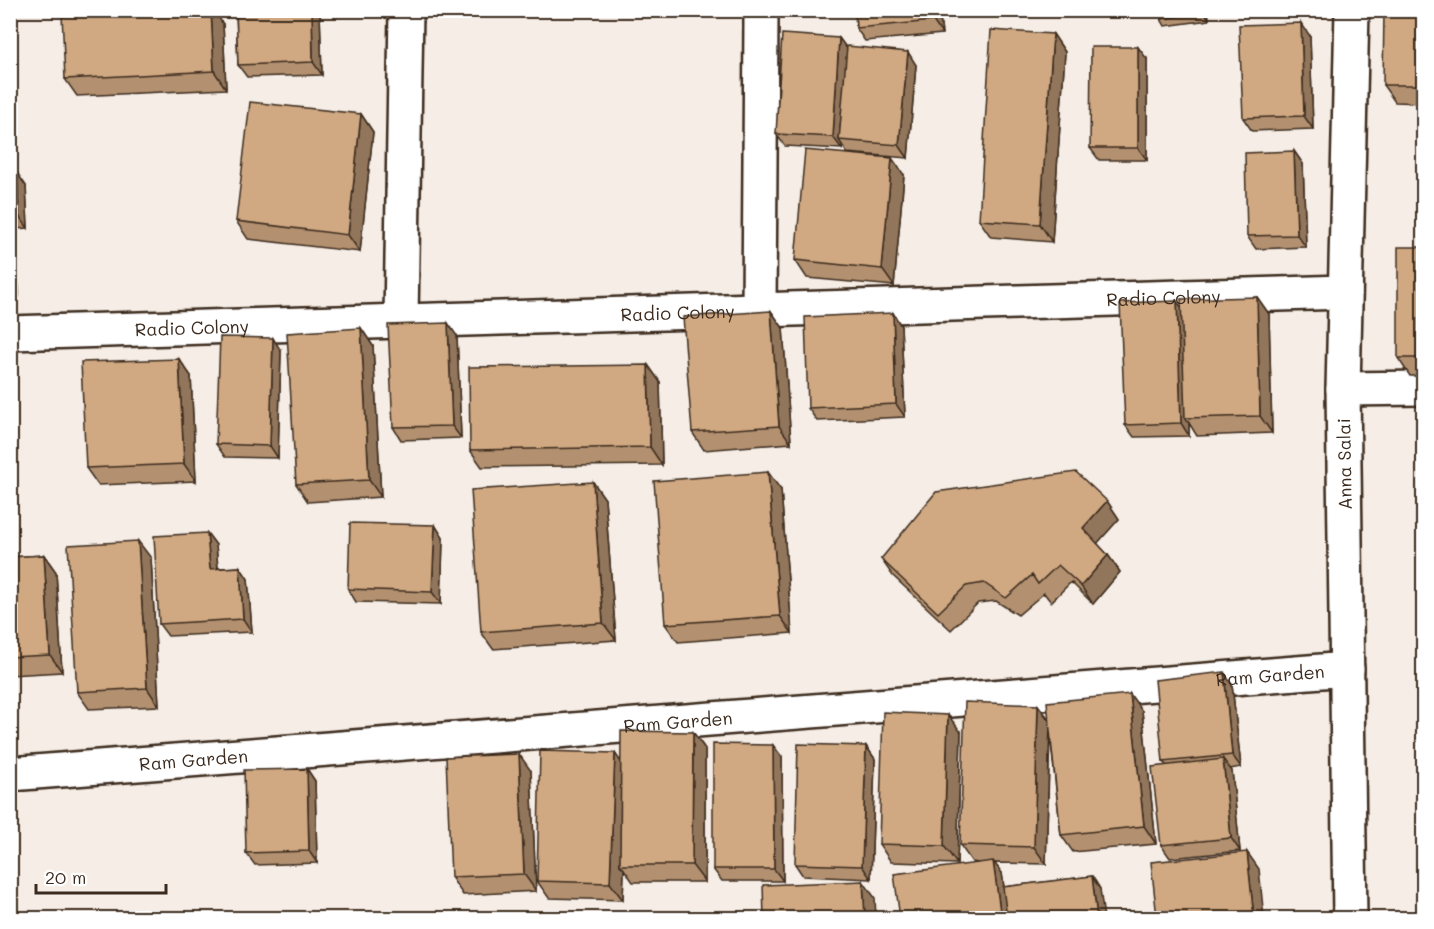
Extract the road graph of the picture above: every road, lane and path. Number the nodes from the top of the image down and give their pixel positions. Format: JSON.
{"nodes":[{"id":1,"x":406,"y":10,"type":"edge"},
{"id":2,"x":1352,"y":10,"type":"edge"},
{"id":3,"x":761,"y":17,"type":"dead end"},
{"id":4,"x":1345,"y":292,"type":"junction"},
{"id":5,"x":759,"y":310,"type":"junction"},
{"id":6,"x":400,"y":319,"type":"junction"},
{"id":7,"x":10,"y":333,"type":"edge"},
{"id":8,"x":1424,"y":388,"type":"edge"},
{"id":9,"x":1343,"y":389,"type":"junction"},
{"id":10,"x":1347,"y":669,"type":"junction"},
{"id":11,"x":10,"y":774,"type":"edge"},
{"id":12,"x":1350,"y":918,"type":"edge"}],
"edges":[{"from":1,"to":6,"type":"street"},
{"from":2,"to":4,"type":"street","name":"Anna Salai"},
{"from":3,"to":5,"type":"street"},
{"from":4,"to":5,"type":"street","name":"Radio Colony"},
{"from":4,"to":9,"type":"street","name":"Anna Salai"},
{"from":5,"to":6,"type":"street","name":"Radio Colony"},
{"from":6,"to":7,"type":"street","name":"Radio Colony"},
{"from":8,"to":9,"type":"street"},
{"from":9,"to":10,"type":"street","name":"Anna Salai"},
{"from":10,"to":11,"type":"street","name":"Ram Garden"},
{"from":10,"to":12,"type":"street","name":"Anna Salai"}]}
